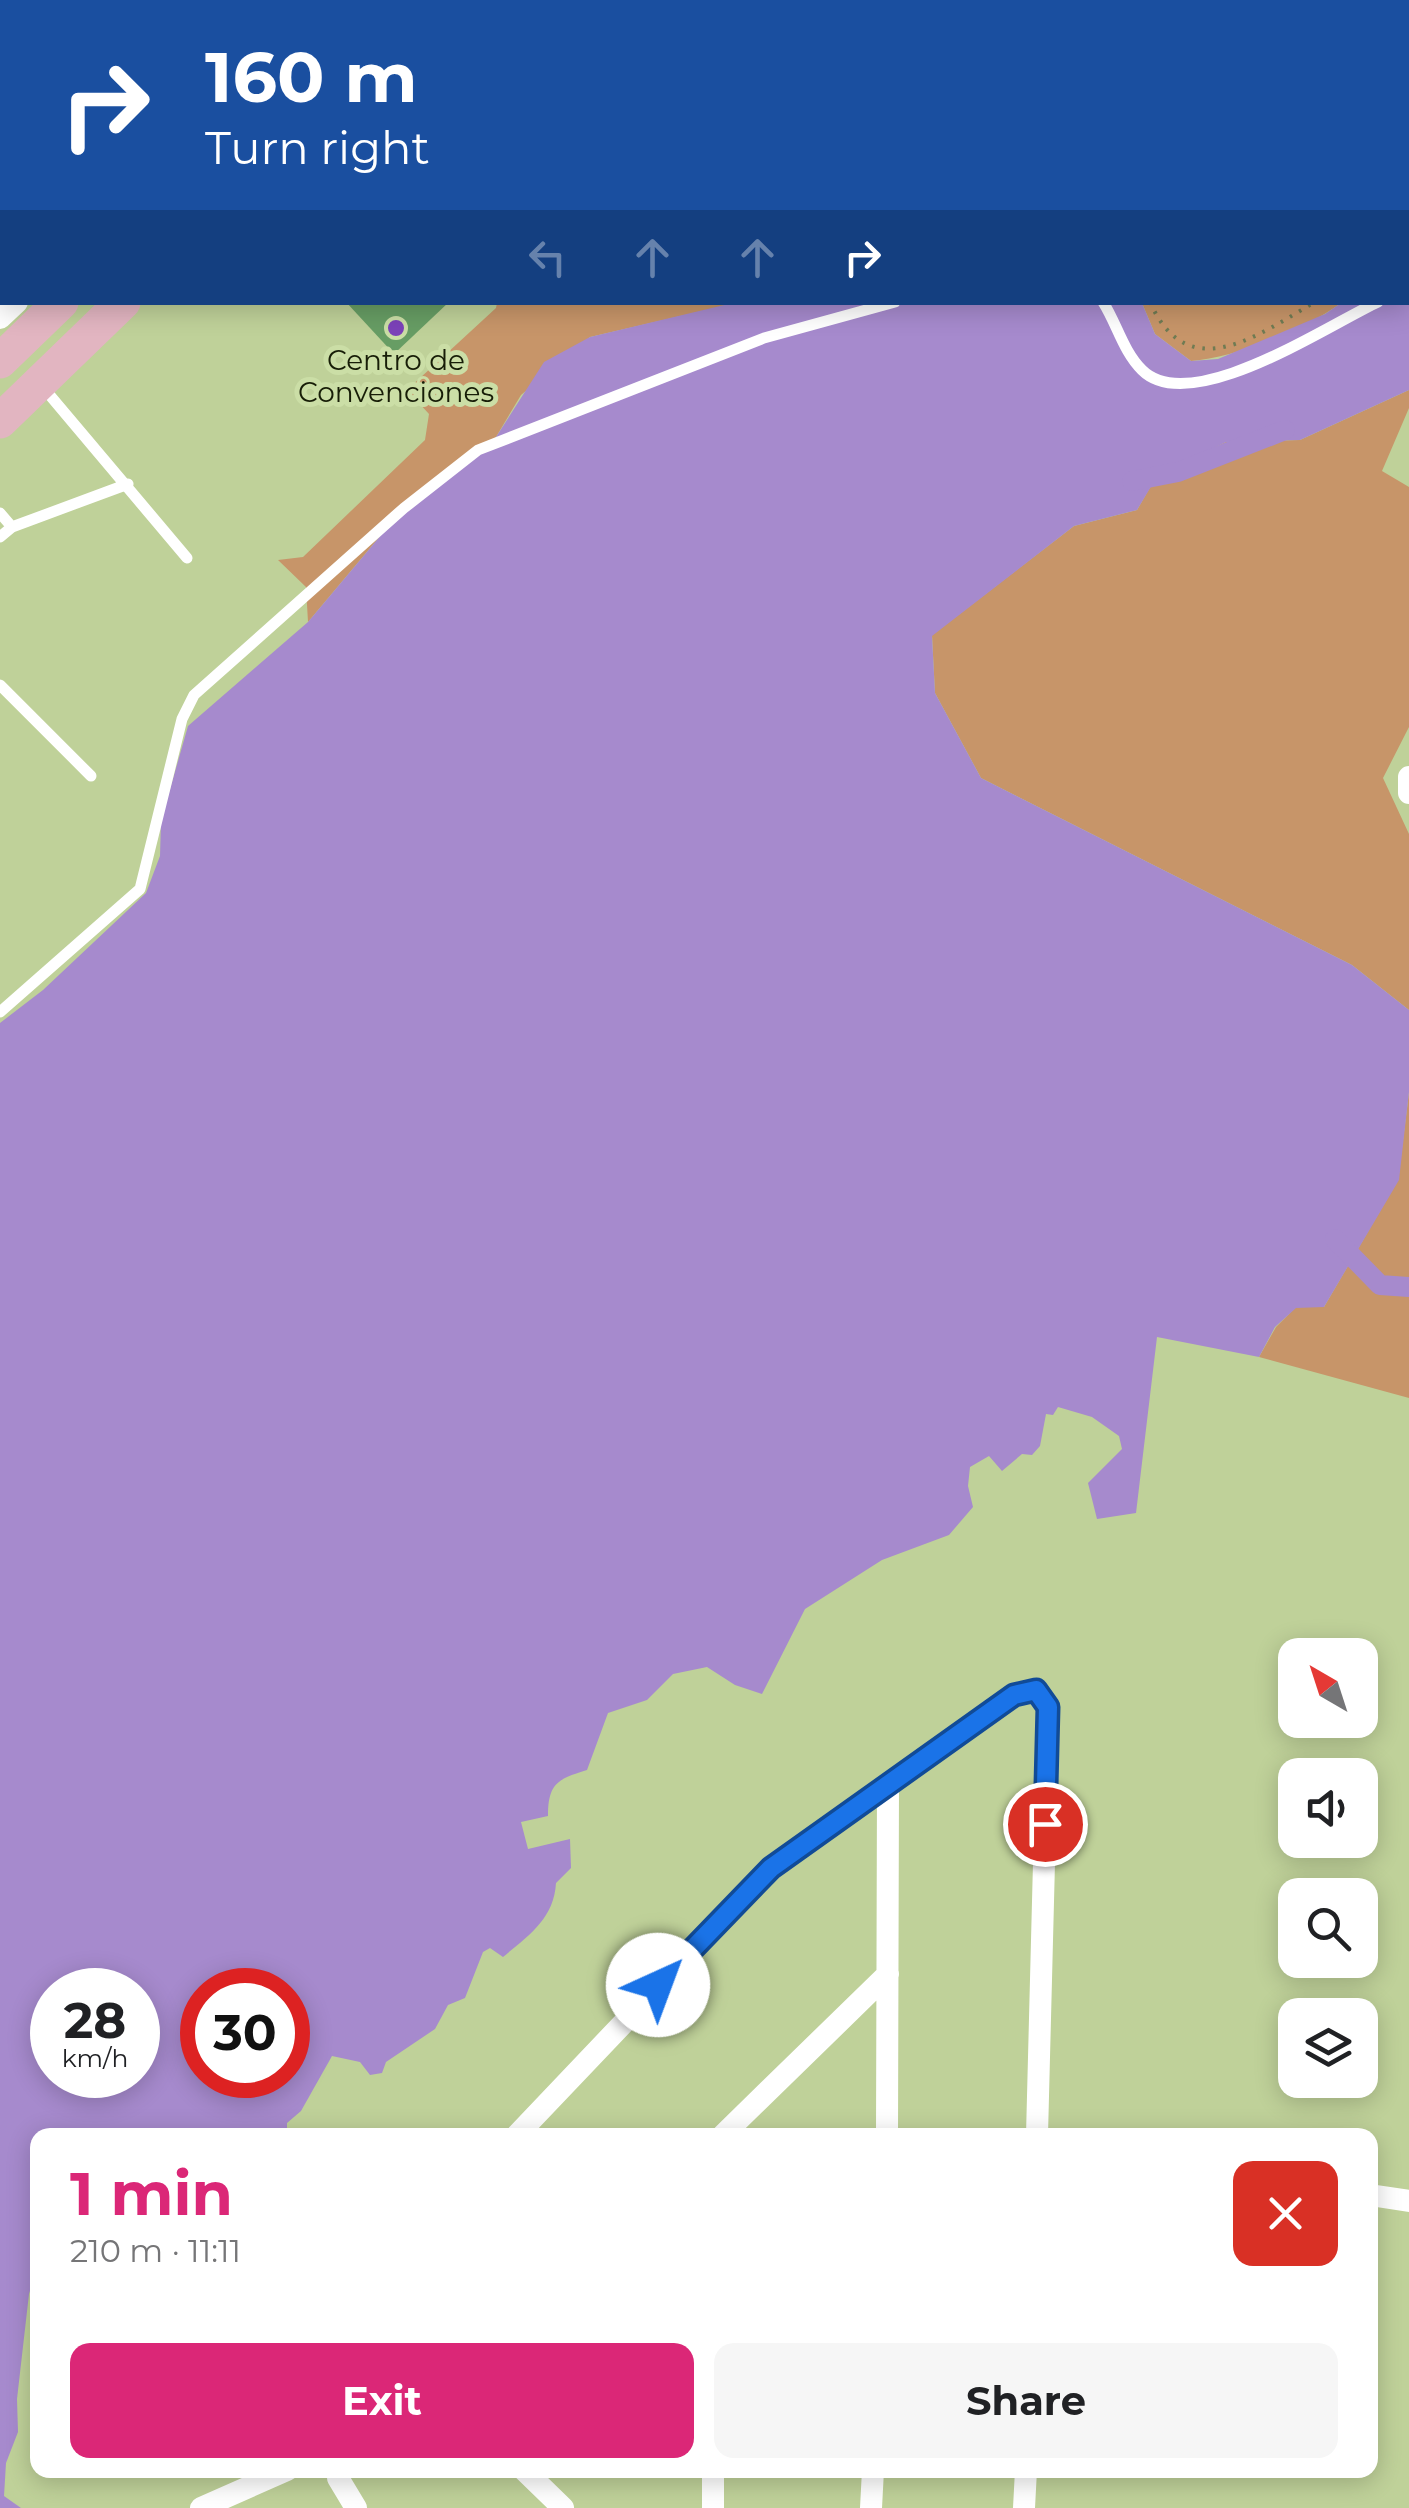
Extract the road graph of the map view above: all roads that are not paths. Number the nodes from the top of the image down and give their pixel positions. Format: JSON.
{"nodes":[{"id":1,"x":58,"y":305,"type":"edge"},
{"id":2,"x":120,"y":305,"type":"edge"},
{"id":3,"x":885,"y":305,"type":"edge"},
{"id":4,"x":1105,"y":305,"type":"edge"},
{"id":5,"x":1372,"y":305,"type":"edge"},
{"id":6,"x":0,"y":361,"type":"edge"},
{"id":7,"x":40,"y":383,"type":"junction"},
{"id":8,"x":0,"y":422,"type":"edge"},
{"id":9,"x":128,"y":484,"type":"junction"},
{"id":10,"x":0,"y":514,"type":"edge"},
{"id":11,"x":12,"y":527,"type":"junction"},
{"id":12,"x":0,"y":537,"type":"edge"},
{"id":13,"x":187,"y":558,"type":"dead end"},
{"id":14,"x":0,"y":685,"type":"edge"},
{"id":15,"x":91,"y":776,"type":"dead end"},
{"id":16,"x":1409,"y":777,"type":"edge"},
{"id":17,"x":1409,"y":792,"type":"edge"},
{"id":18,"x":0,"y":1012,"type":"edge"},
{"id":19,"x":888,"y":1784,"type":"junction"},
{"id":20,"x":888,"y":1974,"type":"junction"},
{"id":21,"x":523,"y":2128,"type":"edge"},
{"id":22,"x":730,"y":2128,"type":"edge"},
{"id":23,"x":887,"y":2128,"type":"edge"},
{"id":24,"x":1037,"y":2128,"type":"edge"},
{"id":25,"x":1378,"y":2196,"type":"edge"},
{"id":26,"x":1409,"y":2201,"type":"edge"},
{"id":27,"x":269,"y":2478,"type":"edge"},
{"id":28,"x":338,"y":2478,"type":"edge"},
{"id":29,"x":532,"y":2478,"type":"edge"},
{"id":30,"x":713,"y":2478,"type":"edge"},
{"id":31,"x":872,"y":2478,"type":"edge"},
{"id":32,"x":1026,"y":2478,"type":"edge"},
{"id":33,"x":201,"y":2508,"type":"edge"},
{"id":34,"x":356,"y":2508,"type":"edge"},
{"id":35,"x":563,"y":2508,"type":"edge"},
{"id":36,"x":713,"y":2508,"type":"edge"},
{"id":37,"x":870,"y":2508,"type":"edge"},
{"id":38,"x":1024,"y":2508,"type":"edge"}],
"edges":[{"from":1,"to":6,"type":"main road"},
{"from":2,"to":7,"type":"main road"},
{"from":3,"to":18,"type":"lane"},
{"from":4,"to":5,"type":"lane"},
{"from":7,"to":8,"type":"main road"},
{"from":7,"to":9,"type":"lane"},
{"from":9,"to":11,"type":"lane"},
{"from":9,"to":13,"type":"lane"},
{"from":10,"to":11,"type":"lane"},
{"from":11,"to":12,"type":"lane"},
{"from":14,"to":15,"type":"lane"},
{"from":16,"to":17,"type":"street"},
{"from":19,"to":20,"type":"street"},
{"from":19,"to":21,"type":"street"},
{"from":19,"to":24,"type":"street"},
{"from":20,"to":22,"type":"street"},
{"from":20,"to":23,"type":"street"},
{"from":25,"to":26,"type":"street"},
{"from":27,"to":33,"type":"street"},
{"from":28,"to":34,"type":"street"},
{"from":29,"to":35,"type":"street"},
{"from":30,"to":36,"type":"street"},
{"from":31,"to":37,"type":"street"},
{"from":32,"to":38,"type":"street"}]}
